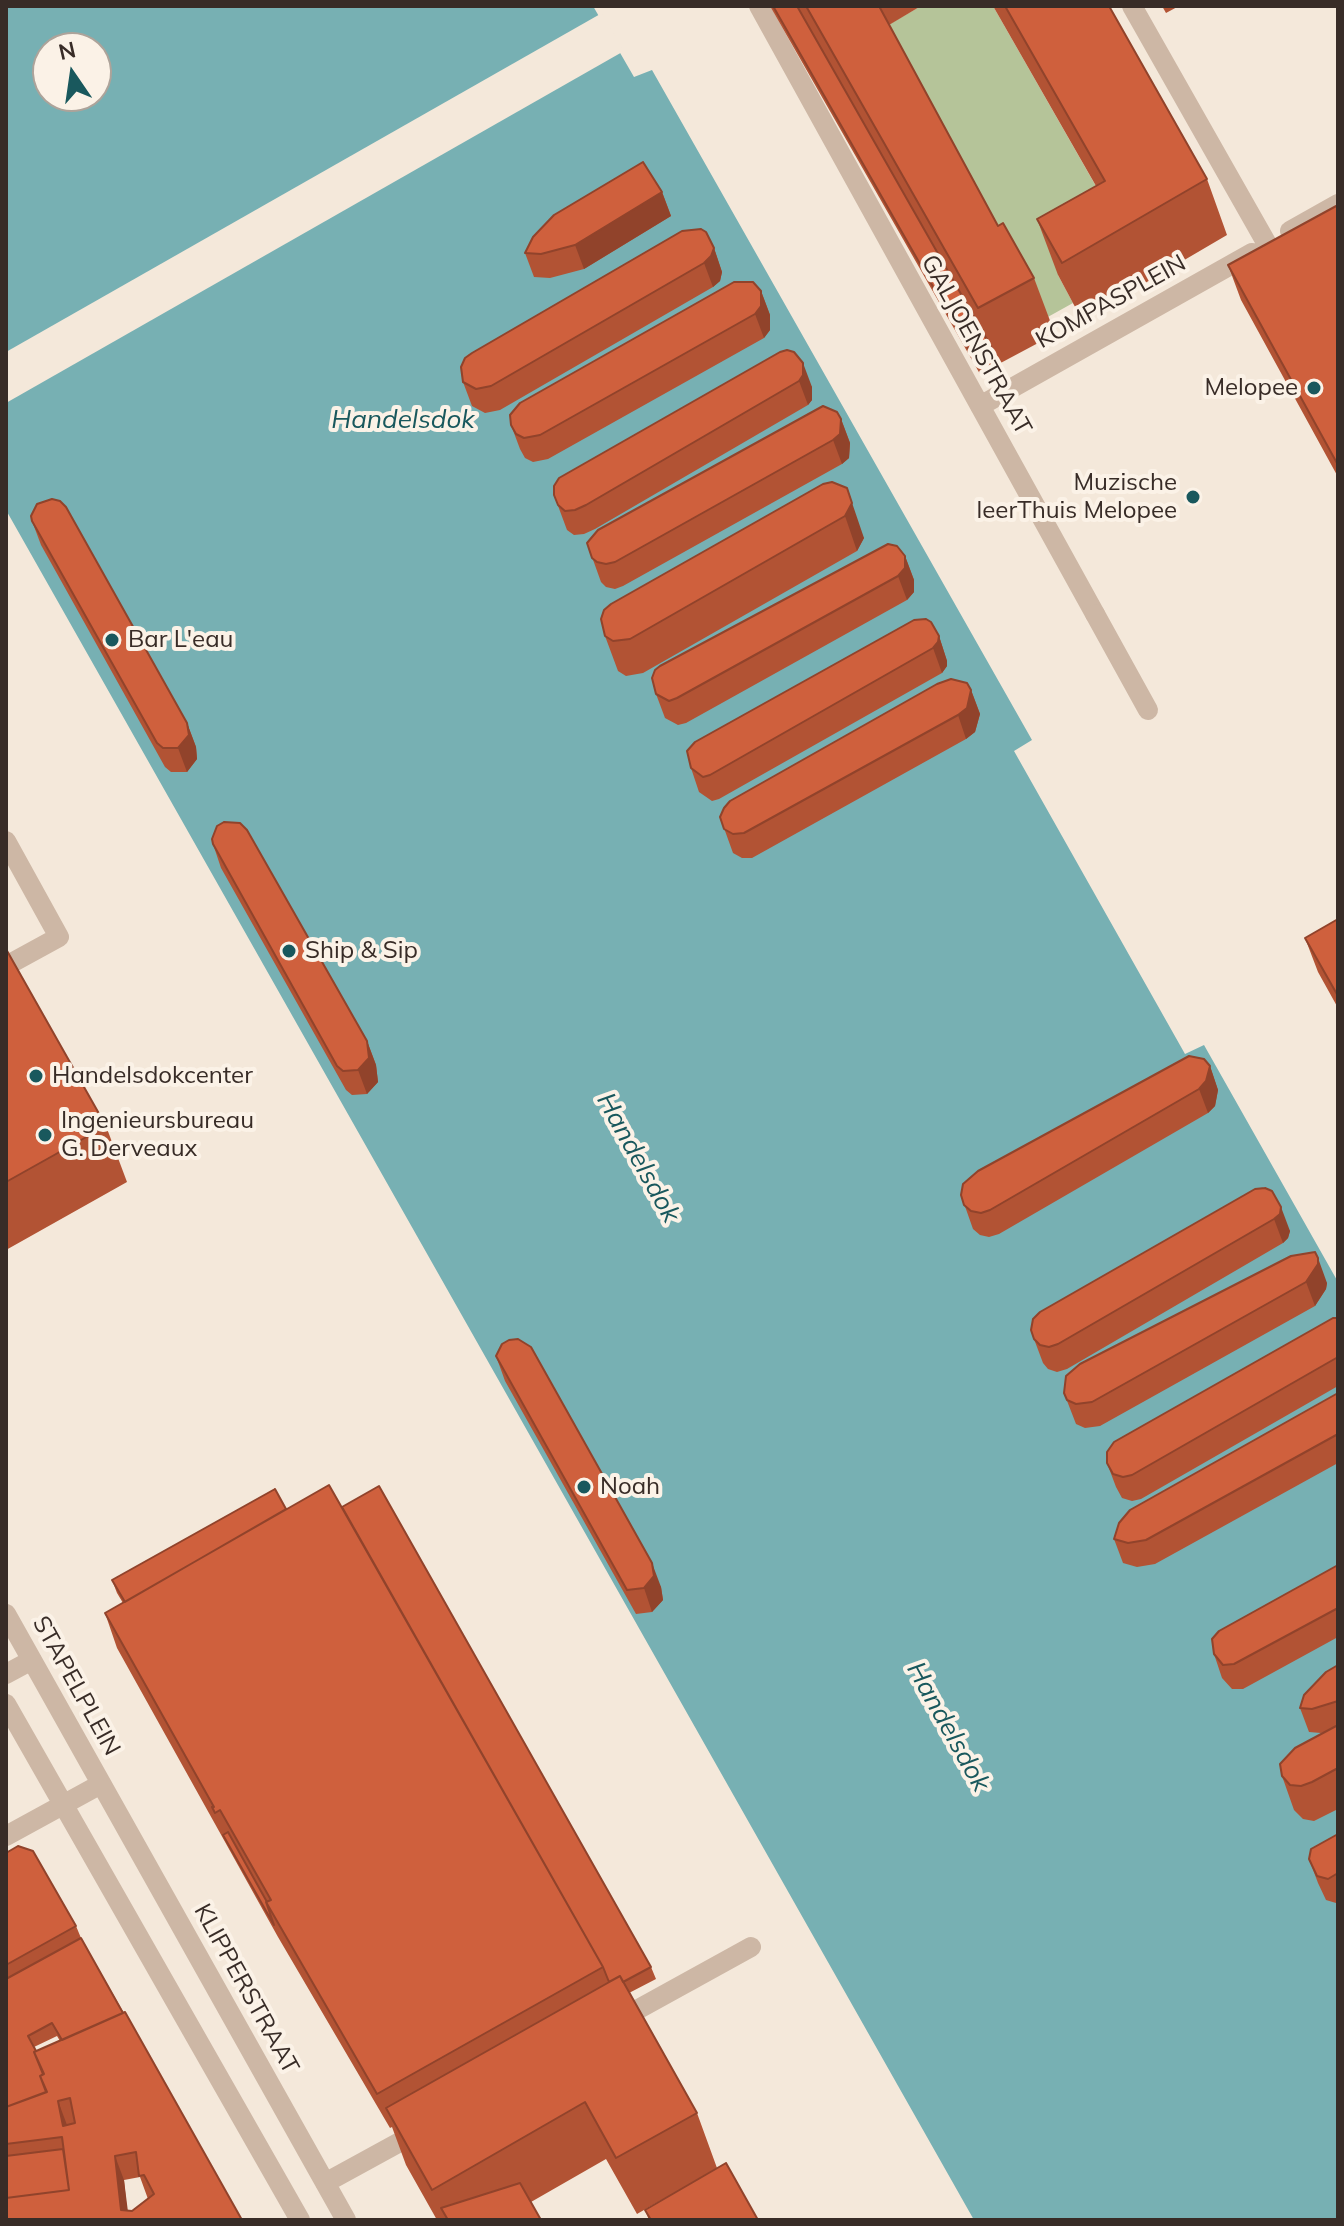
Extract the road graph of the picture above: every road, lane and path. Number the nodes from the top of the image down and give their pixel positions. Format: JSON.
{"nodes":[{"id":1,"x":759,"y":6,"type":"edge"},
{"id":2,"x":1132,"y":6,"type":"edge"},
{"id":3,"x":1338,"y":204,"type":"edge"},
{"id":4,"x":1267,"y":244,"type":"junction"},
{"id":5,"x":980,"y":406,"type":"junction"},
{"id":6,"x":1148,"y":710,"type":"dead end"},
{"id":7,"x":6,"y":841,"type":"edge"},
{"id":8,"x":6,"y":966,"type":"edge"},
{"id":9,"x":6,"y":1614,"type":"edge"},
{"id":10,"x":32,"y":1660,"type":"junction"},
{"id":11,"x":6,"y":1674,"type":"edge"},
{"id":12,"x":6,"y":1704,"type":"edge"},
{"id":13,"x":101,"y":1784,"type":"junction"},
{"id":14,"x":63,"y":1804,"type":"junction"},
{"id":15,"x":6,"y":1836,"type":"edge"},
{"id":16,"x":751,"y":1947,"type":"dead end"},
{"id":17,"x":600,"y":2031,"type":"edge"},
{"id":18,"x":435,"y":2122,"type":"edge"},
{"id":19,"x":325,"y":2183,"type":"junction"},
{"id":20,"x":300,"y":2220,"type":"edge"},
{"id":21,"x":346,"y":2220,"type":"edge"}],
"edges":[{"from":1,"to":5,"type":"street","name":"GALJOENSTRAAT"},
{"from":2,"to":4,"type":"street"},
{"from":3,"to":4,"type":"street","name":"KOMPASPLEIN"},
{"from":4,"to":5,"type":"street","name":"KOMPASPLEIN"},
{"from":5,"to":6,"type":"street","name":"GALJOENSTRAAT"},
{"from":7,"to":8,"type":"street"},
{"from":9,"to":10,"type":"street","name":"STAPELPLEIN"},
{"from":10,"to":11,"type":"street"},
{"from":10,"to":13,"type":"street","name":"STAPELPLEIN"},
{"from":12,"to":14,"type":"street"},
{"from":13,"to":14,"type":"street"},
{"from":13,"to":19,"type":"street","name":"KLIPPERSTRAAT"},
{"from":14,"to":15,"type":"street"},
{"from":14,"to":20,"type":"street"},
{"from":16,"to":17,"type":"street"},
{"from":18,"to":19,"type":"street"},
{"from":19,"to":21,"type":"street","name":"KLIPPERSTRAAT"}]}
